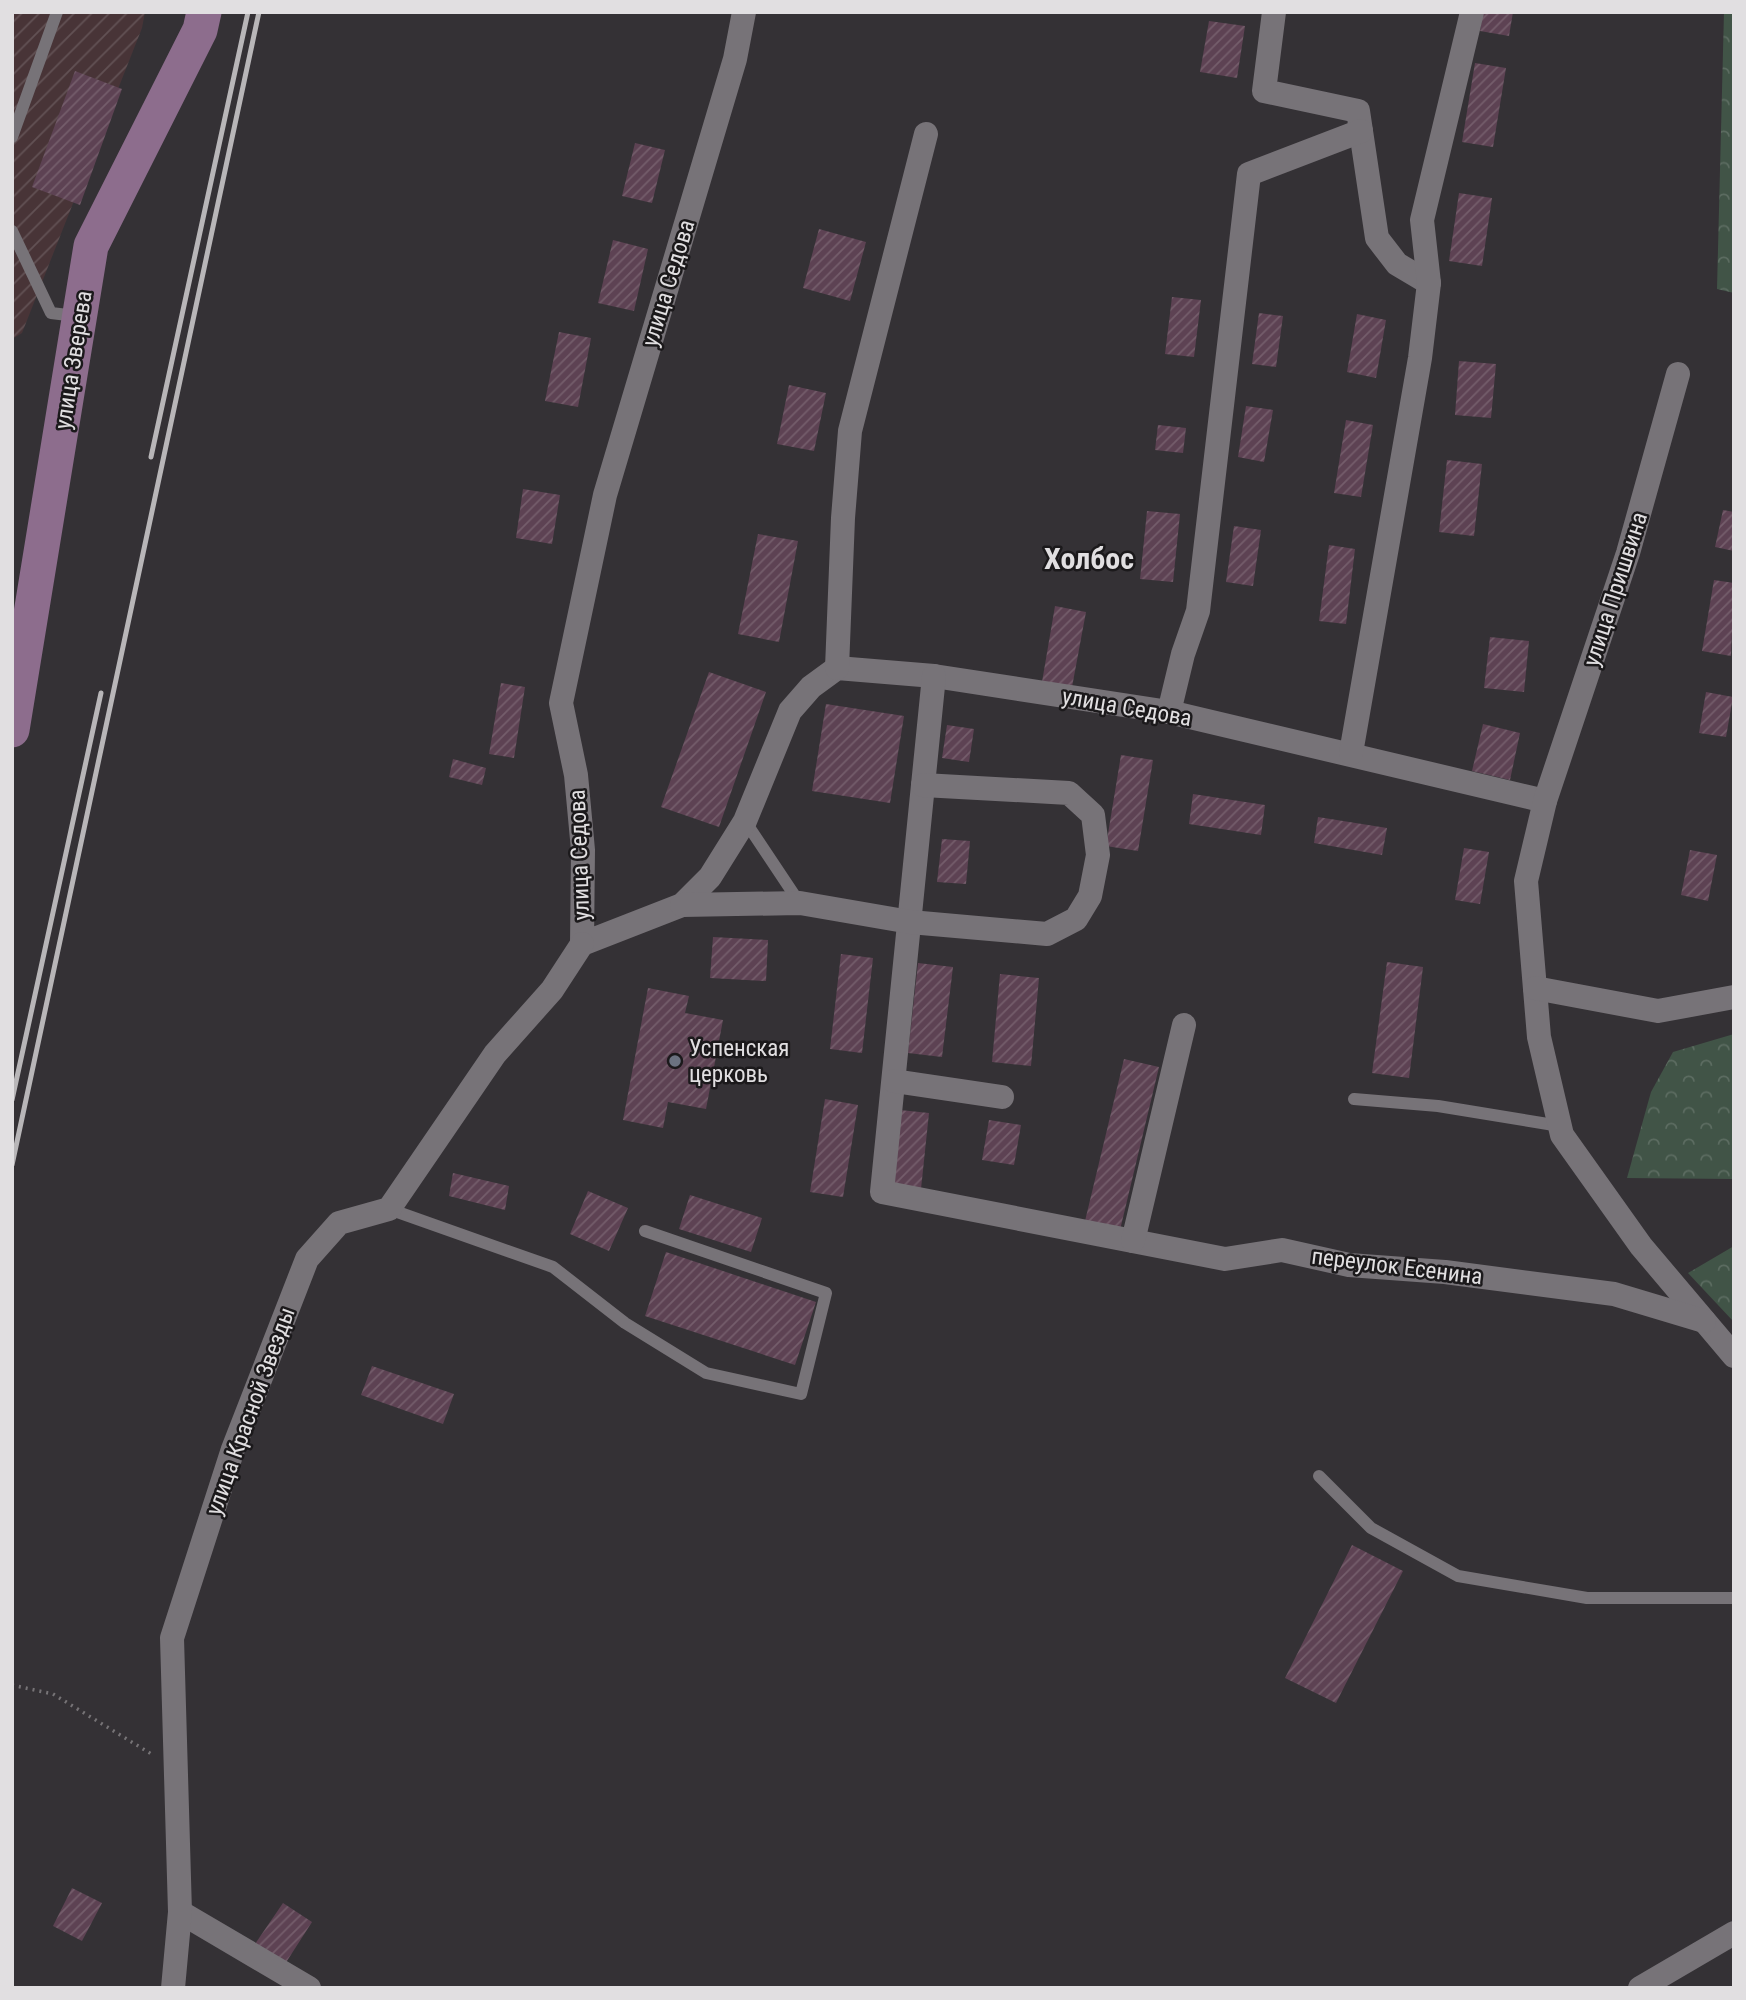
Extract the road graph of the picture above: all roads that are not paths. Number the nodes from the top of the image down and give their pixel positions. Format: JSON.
{"nodes":[{"id":1,"x":57,"y":12,"type":"edge"},
{"id":2,"x":204,"y":12,"type":"edge"},
{"id":3,"x":744,"y":12,"type":"edge"},
{"id":4,"x":1274,"y":12,"type":"edge"},
{"id":5,"x":1472,"y":12,"type":"edge"},
{"id":6,"x":1360,"y":131,"type":"junction"},
{"id":7,"x":926,"y":134,"type":"dead end"},
{"id":8,"x":12,"y":137,"type":"edge"},
{"id":9,"x":12,"y":231,"type":"edge"},
{"id":10,"x":1429,"y":283,"type":"junction"},
{"id":11,"x":80,"y":316,"type":"junction"},
{"id":12,"x":1678,"y":374,"type":"dead end"},
{"id":13,"x":837,"y":668,"type":"junction"},
{"id":14,"x":934,"y":676,"type":"junction"},
{"id":15,"x":1169,"y":712,"type":"junction"},
{"id":16,"x":12,"y":730,"type":"edge"},
{"id":17,"x":1352,"y":753,"type":"junction"},
{"id":18,"x":923,"y":785,"type":"junction"},
{"id":19,"x":1545,"y":802,"type":"junction"},
{"id":20,"x":745,"y":821,"type":"junction"},
{"id":21,"x":800,"y":903,"type":"junction"},
{"id":22,"x":682,"y":905,"type":"junction"},
{"id":23,"x":909,"y":922,"type":"junction"},
{"id":24,"x":582,"y":944,"type":"junction"},
{"id":25,"x":1535,"y":988,"type":"junction"},
{"id":26,"x":1734,"y":998,"type":"edge"},
{"id":27,"x":1184,"y":1025,"type":"dead end"},
{"id":28,"x":894,"y":1081,"type":"junction"},
{"id":29,"x":1002,"y":1097,"type":"dead end"},
{"id":30,"x":1354,"y":1098,"type":"dead end"},
{"id":31,"x":1560,"y":1126,"type":"junction"},
{"id":32,"x":389,"y":1209,"type":"junction"},
{"id":33,"x":645,"y":1231,"type":"dead end"},
{"id":34,"x":1133,"y":1241,"type":"junction"},
{"id":35,"x":1704,"y":1321,"type":"junction"},
{"id":36,"x":1734,"y":1356,"type":"edge"},
{"id":37,"x":1319,"y":1476,"type":"dead end"},
{"id":38,"x":1734,"y":1598,"type":"edge"},
{"id":39,"x":180,"y":1912,"type":"junction"},
{"id":40,"x":1734,"y":1933,"type":"edge"},
{"id":41,"x":173,"y":1988,"type":"edge"},
{"id":42,"x":309,"y":1988,"type":"edge"},
{"id":43,"x":1640,"y":1988,"type":"edge"}],
"edges":[{"from":1,"to":8,"type":"lane"},
{"from":2,"to":11,"type":"main road","name":"улица Зверева"},
{"from":3,"to":24,"type":"street","name":"улица Седова"},
{"from":4,"to":6,"type":"street"},
{"from":5,"to":10,"type":"street"},
{"from":6,"to":10,"type":"street"},
{"from":6,"to":15,"type":"street"},
{"from":7,"to":13,"type":"street"},
{"from":9,"to":11,"type":"lane"},
{"from":10,"to":17,"type":"street"},
{"from":11,"to":16,"type":"main road","name":"улица Зверева"},
{"from":12,"to":19,"type":"street","name":"улица Пришвина"},
{"from":13,"to":14,"type":"street","name":"улица Седова"},
{"from":13,"to":20,"type":"street","name":"улица Седова"},
{"from":14,"to":15,"type":"street","name":"улица Седова"},
{"from":14,"to":18,"type":"street"},
{"from":15,"to":17,"type":"street","name":"улица Седова"},
{"from":17,"to":19,"type":"street","name":"улица Седова"},
{"from":18,"to":23,"type":"street"},
{"from":18,"to":23,"type":"street"},
{"from":19,"to":25,"type":"street","name":"улица Пришвина"},
{"from":20,"to":21,"type":"lane"},
{"from":20,"to":22,"type":"street","name":"улица Седова"},
{"from":21,"to":22,"type":"street"},
{"from":21,"to":23,"type":"street"},
{"from":22,"to":24,"type":"street","name":"улица Седова"},
{"from":23,"to":28,"type":"street"},
{"from":24,"to":32,"type":"street"},
{"from":25,"to":26,"type":"street"},
{"from":25,"to":31,"type":"street","name":"улица Пришвина"},
{"from":27,"to":34,"type":"street"},
{"from":28,"to":29,"type":"street"},
{"from":28,"to":34,"type":"street","name":"переулок Есенина"},
{"from":30,"to":31,"type":"lane"},
{"from":31,"to":35,"type":"street","name":"улица Пришвина"},
{"from":32,"to":33,"type":"lane"},
{"from":32,"to":39,"type":"street","name":"улица Красной Звезды"},
{"from":34,"to":35,"type":"street","name":"переулок Есенина"},
{"from":35,"to":36,"type":"street","name":"улица Пришвина"},
{"from":37,"to":38,"type":"lane"},
{"from":39,"to":41,"type":"street","name":"улица Красной Звезды"},
{"from":39,"to":42,"type":"street"},
{"from":40,"to":43,"type":"street"}]}
